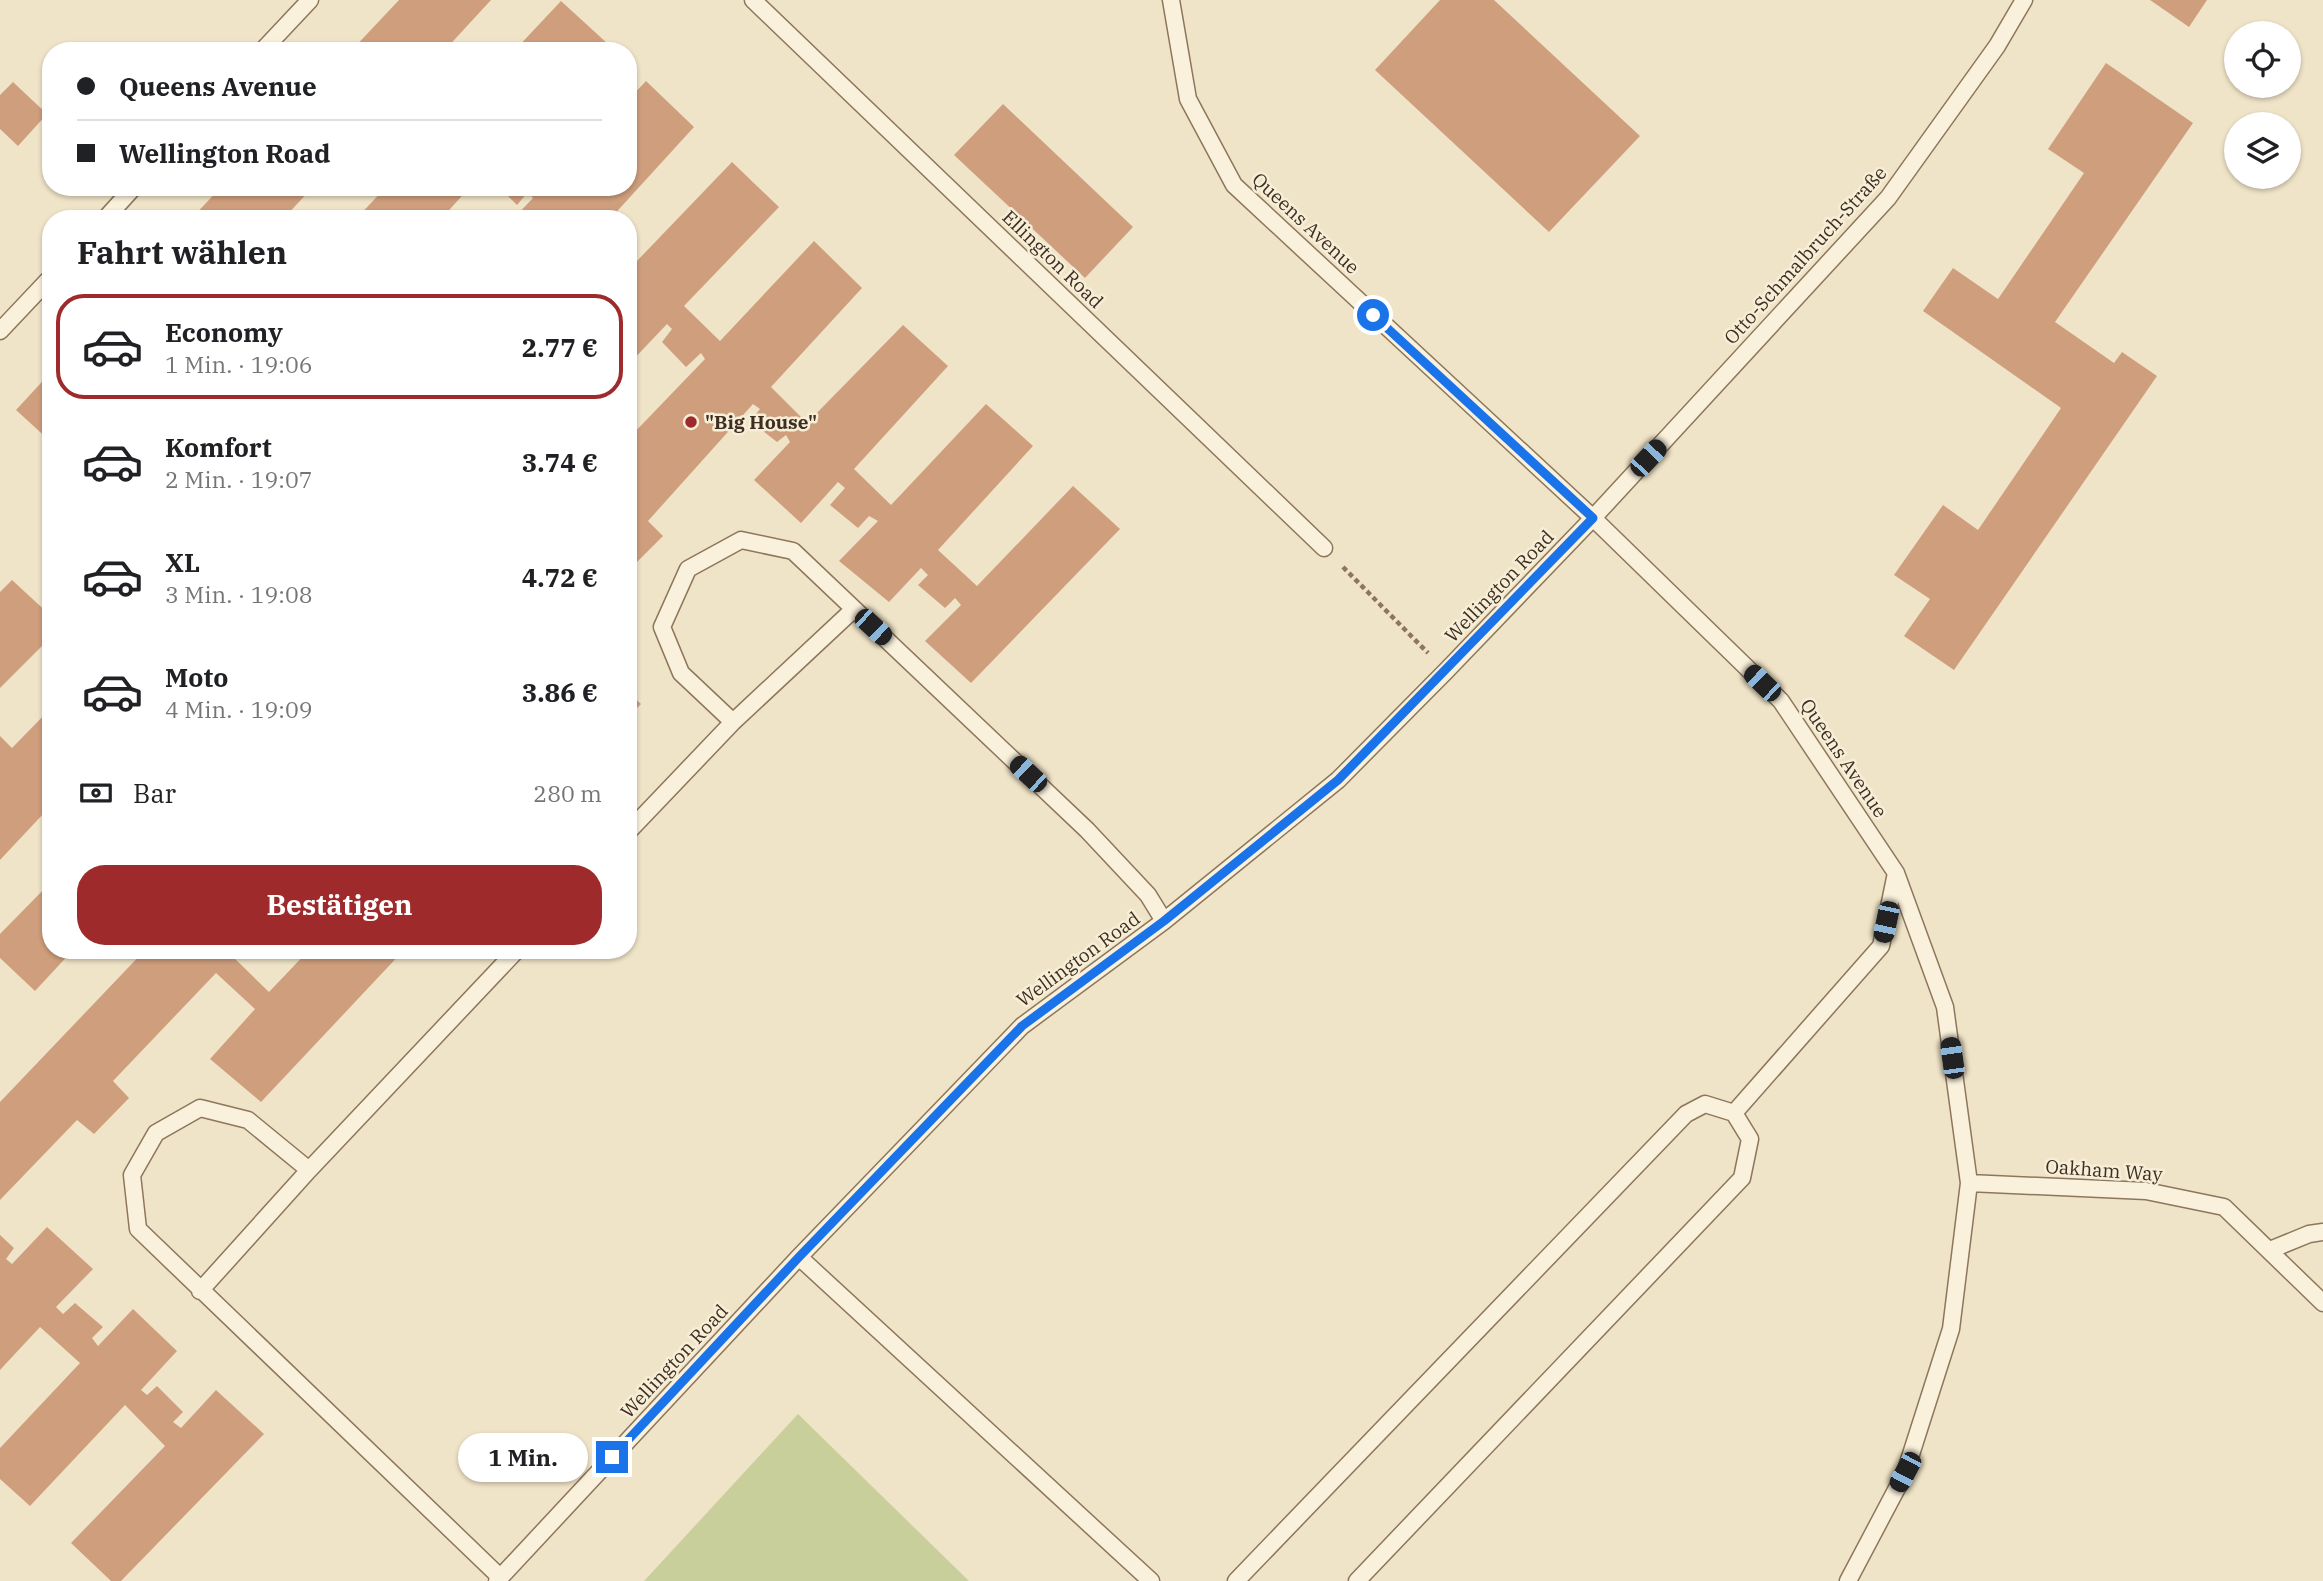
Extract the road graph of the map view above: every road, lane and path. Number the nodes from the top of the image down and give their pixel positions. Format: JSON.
{"nodes":[{"id":1,"x":310,"y":0,"type":"edge"},
{"id":2,"x":753,"y":0,"type":"edge"},
{"id":3,"x":1171,"y":0,"type":"edge"},
{"id":4,"x":2024,"y":0,"type":"edge"},
{"id":5,"x":270,"y":42,"type":"edge"},
{"id":6,"x":126,"y":196,"type":"edge"},
{"id":7,"x":113,"y":210,"type":"edge"},
{"id":8,"x":42,"y":286,"type":"edge"},
{"id":9,"x":0,"y":331,"type":"edge"},
{"id":10,"x":1593,"y":518,"type":"junction"},
{"id":11,"x":1324,"y":548,"type":"joint"},
{"id":12,"x":854,"y":609,"type":"junction"},
{"id":13,"x":1446,"y":671,"type":"junction"},
{"id":14,"x":733,"y":722,"type":"junction"},
{"id":15,"x":637,"y":823,"type":"edge"},
{"id":16,"x":1896,"y":873,"type":"junction"},
{"id":17,"x":1164,"y":921,"type":"junction"},
{"id":18,"x":508,"y":959,"type":"edge"},
{"id":19,"x":1734,"y":1113,"type":"junction"},
{"id":20,"x":309,"y":1170,"type":"junction"},
{"id":21,"x":1969,"y":1183,"type":"junction"},
{"id":22,"x":2323,"y":1232,"type":"edge"},
{"id":23,"x":2270,"y":1250,"type":"junction"},
{"id":24,"x":799,"y":1257,"type":"junction"},
{"id":25,"x":200,"y":1291,"type":"junction"},
{"id":26,"x":2323,"y":1303,"type":"edge"},
{"id":27,"x":499,"y":1579,"type":"edge"},
{"id":28,"x":1151,"y":1581,"type":"edge"},
{"id":29,"x":1237,"y":1581,"type":"edge"},
{"id":30,"x":1357,"y":1581,"type":"edge"},
{"id":31,"x":1848,"y":1581,"type":"edge"}],
"edges":[{"from":1,"to":5,"type":"lane"},
{"from":2,"to":11,"type":"lane","name":"Ellington Road"},
{"from":3,"to":10,"type":"lane","name":"Queens Avenue"},
{"from":4,"to":10,"type":"lane","name":"Otto-Schmalbruch-Straße"},
{"from":6,"to":7,"type":"lane"},
{"from":8,"to":9,"type":"lane"},
{"from":10,"to":13,"type":"lane","name":"Wellington Road"},
{"from":10,"to":16,"type":"lane","name":"Queens Avenue"},
{"from":11,"to":13,"type":"path"},
{"from":12,"to":14,"type":"lane"},
{"from":12,"to":14,"type":"lane"},
{"from":12,"to":17,"type":"lane"},
{"from":13,"to":17,"type":"lane","name":"Wellington Road"},
{"from":14,"to":15,"type":"lane"},
{"from":16,"to":19,"type":"lane"},
{"from":16,"to":21,"type":"lane","name":"Queens Avenue"},
{"from":17,"to":24,"type":"lane","name":"Wellington Road"},
{"from":18,"to":20,"type":"lane"},
{"from":19,"to":29,"type":"lane"},
{"from":19,"to":30,"type":"lane"},
{"from":20,"to":25,"type":"lane"},
{"from":20,"to":25,"type":"lane"},
{"from":21,"to":23,"type":"lane","name":"Oakham Way"},
{"from":21,"to":31,"type":"lane","name":"Queens Avenue"},
{"from":22,"to":23,"type":"lane"},
{"from":23,"to":26,"type":"lane","name":"Oakham Way"},
{"from":24,"to":27,"type":"lane","name":"Wellington Road"},
{"from":24,"to":28,"type":"lane"},
{"from":25,"to":27,"type":"lane"}]}
